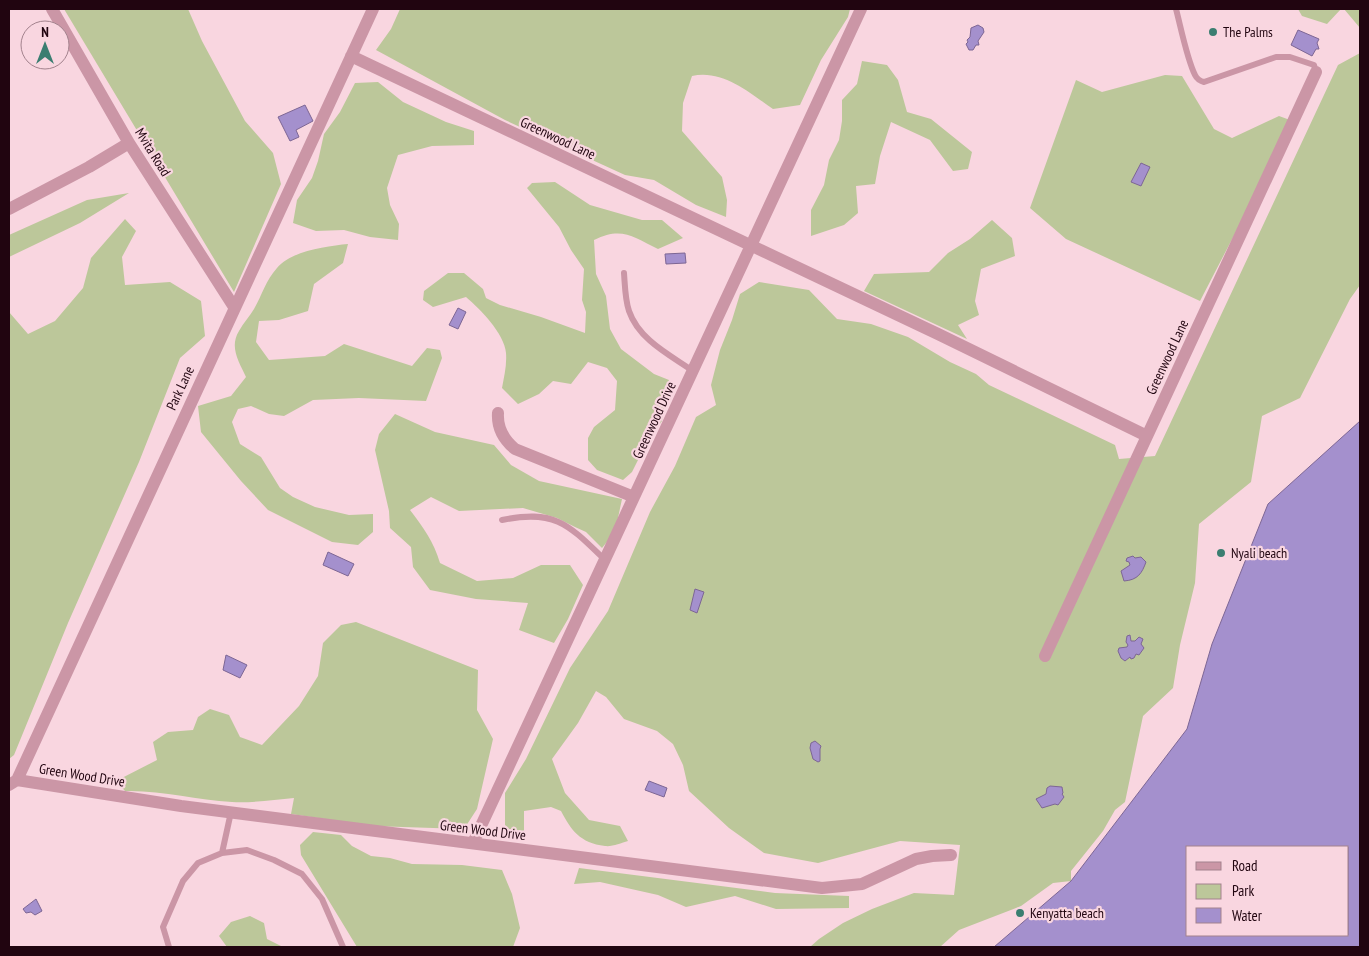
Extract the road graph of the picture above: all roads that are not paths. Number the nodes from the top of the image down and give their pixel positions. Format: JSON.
{"nodes":[{"id":1,"x":52,"y":9,"type":"edge"},
{"id":2,"x":373,"y":9,"type":"edge"},
{"id":3,"x":861,"y":9,"type":"edge"},
{"id":4,"x":1176,"y":10,"type":"edge"},
{"id":5,"x":351,"y":56,"type":"junction"},
{"id":6,"x":1316,"y":72,"type":"joint"},
{"id":7,"x":129,"y":143,"type":"junction"},
{"id":8,"x":9,"y":209,"type":"edge"},
{"id":9,"x":752,"y":246,"type":"junction"},
{"id":10,"x":624,"y":273,"type":"dead end"},
{"id":11,"x":234,"y":307,"type":"junction"},
{"id":12,"x":694,"y":370,"type":"junction"},
{"id":13,"x":498,"y":413,"type":"dead end"},
{"id":14,"x":1147,"y":436,"type":"junction"},
{"id":15,"x":634,"y":497,"type":"junction"},
{"id":16,"x":502,"y":520,"type":"dead end"},
{"id":17,"x":605,"y":560,"type":"junction"},
{"id":18,"x":1045,"y":656,"type":"dead end"},
{"id":19,"x":13,"y":782,"type":"edge"},
{"id":20,"x":231,"y":812,"type":"junction"},
{"id":21,"x":473,"y":843,"type":"junction"},
{"id":22,"x":222,"y":853,"type":"junction"},
{"id":23,"x":951,"y":855,"type":"dead end"},
{"id":24,"x":169,"y":947,"type":"edge"},
{"id":25,"x":343,"y":947,"type":"edge"}],
"edges":[{"from":1,"to":7,"type":"street","name":"Mvita Road"},
{"from":2,"to":5,"type":"street","name":"Park Lane"},
{"from":3,"to":9,"type":"street","name":"Greenwood Drive"},
{"from":4,"to":6,"type":"lane"},
{"from":5,"to":9,"type":"street","name":"Greenwood Lane"},
{"from":5,"to":11,"type":"street","name":"Park Lane"},
{"from":6,"to":14,"type":"street","name":"Greenwood Lane"},
{"from":7,"to":8,"type":"street"},
{"from":7,"to":11,"type":"street","name":"Mvita Road"},
{"from":9,"to":12,"type":"street","name":"Greenwood Drive"},
{"from":9,"to":14,"type":"street","name":"Greenwood Lane"},
{"from":10,"to":12,"type":"lane"},
{"from":11,"to":19,"type":"street","name":"Park Lane"},
{"from":12,"to":15,"type":"street","name":"Greenwood Drive"},
{"from":13,"to":15,"type":"street"},
{"from":14,"to":18,"type":"street","name":"Greenwood Lane"},
{"from":15,"to":17,"type":"street","name":"Greenwood Drive"},
{"from":16,"to":17,"type":"lane"},
{"from":17,"to":21,"type":"street","name":"Greenwood Drive"},
{"from":19,"to":20,"type":"street","name":"Green Wood Drive"},
{"from":20,"to":21,"type":"street","name":"Green Wood Drive"},
{"from":20,"to":22,"type":"lane"},
{"from":21,"to":23,"type":"street","name":"Green Wood Drive"},
{"from":22,"to":24,"type":"lane"},
{"from":22,"to":25,"type":"lane"}]}
